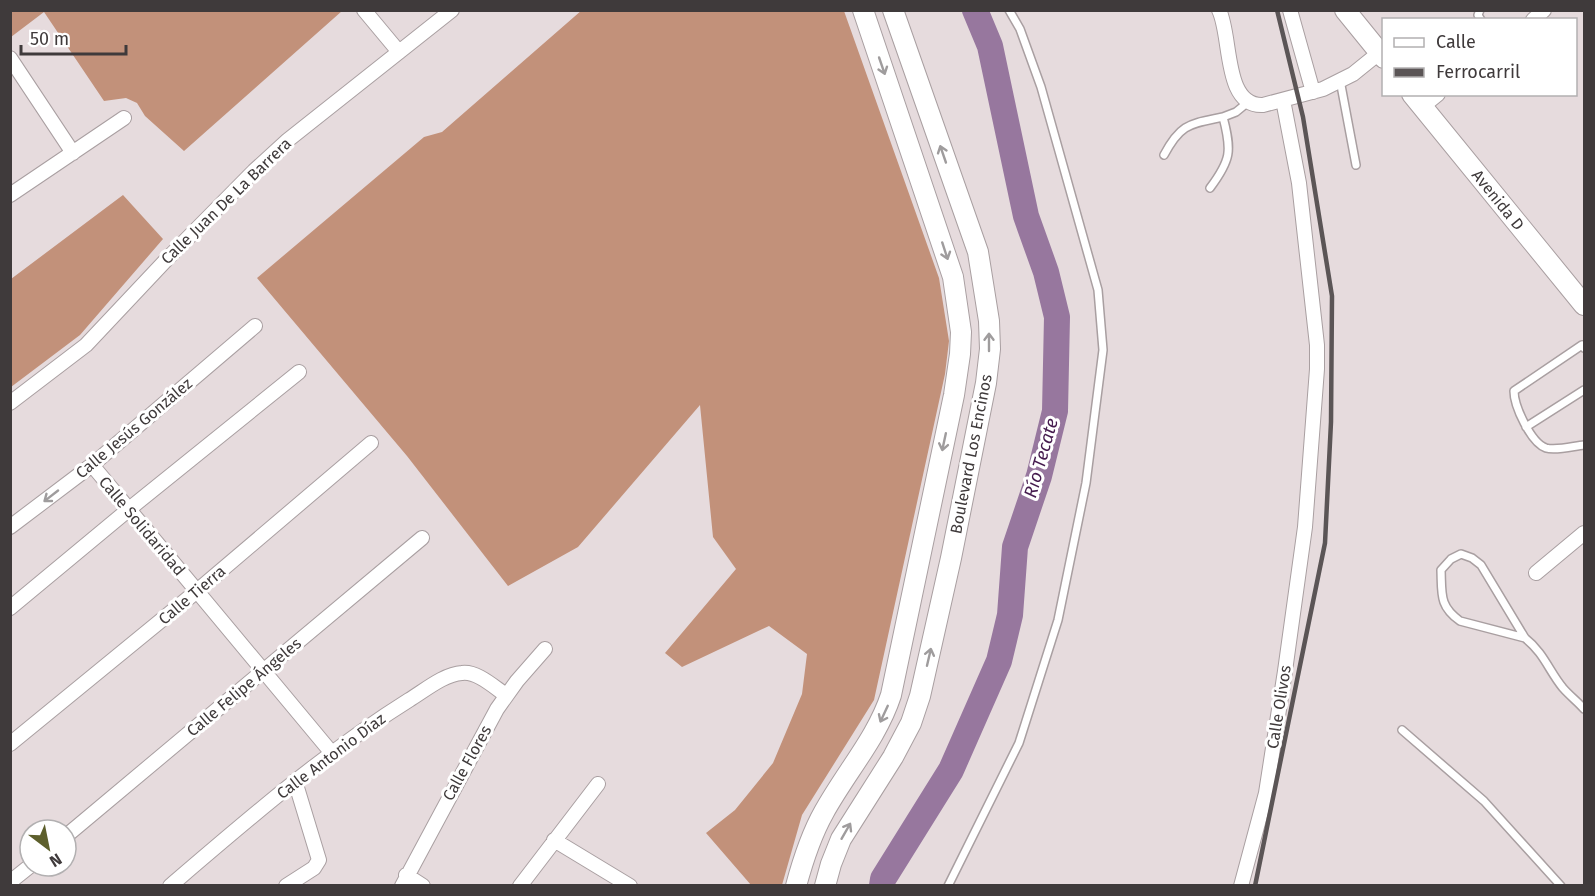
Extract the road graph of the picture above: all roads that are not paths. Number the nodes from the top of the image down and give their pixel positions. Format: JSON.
{"nodes":[{"id":1,"x":364,"y":10,"type":"edge"},
{"id":2,"x":452,"y":10,"type":"edge"},
{"id":3,"x":863,"y":10,"type":"edge"},
{"id":4,"x":893,"y":10,"type":"edge"},
{"id":5,"x":1009,"y":10,"type":"edge"},
{"id":6,"x":1219,"y":10,"type":"edge"},
{"id":7,"x":1290,"y":10,"type":"edge"},
{"id":8,"x":1345,"y":10,"type":"edge"},
{"id":9,"x":399,"y":52,"type":"junction"},
{"id":10,"x":1381,"y":56,"type":"edge"},
{"id":11,"x":10,"y":58,"type":"edge"},
{"id":12,"x":1340,"y":80,"type":"junction"},
{"id":13,"x":1313,"y":92,"type":"junction"},
{"id":14,"x":1432,"y":96,"type":"edge"},
{"id":15,"x":1283,"y":100,"type":"junction"},
{"id":16,"x":1417,"y":101,"type":"edge"},
{"id":17,"x":1246,"y":103,"type":"junction"},
{"id":18,"x":1223,"y":117,"type":"junction"},
{"id":19,"x":124,"y":118,"type":"dead end"},
{"id":20,"x":73,"y":153,"type":"junction"},
{"id":21,"x":1164,"y":155,"type":"dead end"},
{"id":22,"x":1356,"y":165,"type":"dead end"},
{"id":23,"x":1210,"y":188,"type":"dead end"},
{"id":24,"x":10,"y":195,"type":"edge"},
{"id":25,"x":1583,"y":300,"type":"edge"},
{"id":26,"x":255,"y":326,"type":"dead end"},
{"id":27,"x":1584,"y":348,"type":"edge"},
{"id":28,"x":299,"y":372,"type":"dead end"},
{"id":29,"x":1584,"y":390,"type":"edge"},
{"id":30,"x":10,"y":403,"type":"edge"},
{"id":31,"x":1526,"y":427,"type":"junction"},
{"id":32,"x":371,"y":443,"type":"dead end"},
{"id":33,"x":1584,"y":445,"type":"edge"},
{"id":34,"x":92,"y":465,"type":"junction"},
{"id":35,"x":128,"y":510,"type":"junction"},
{"id":36,"x":10,"y":527,"type":"edge"},
{"id":37,"x":1584,"y":533,"type":"edge"},
{"id":38,"x":422,"y":538,"type":"dead end"},
{"id":39,"x":1536,"y":573,"type":"dead end"},
{"id":40,"x":197,"y":591,"type":"junction"},
{"id":41,"x":10,"y":608,"type":"edge"},
{"id":42,"x":1525,"y":638,"type":"junction"},
{"id":43,"x":545,"y":649,"type":"dead end"},
{"id":44,"x":262,"y":671,"type":"junction"},
{"id":45,"x":506,"y":695,"type":"junction"},
{"id":46,"x":1584,"y":709,"type":"edge"},
{"id":47,"x":1402,"y":730,"type":"dead end"},
{"id":48,"x":10,"y":744,"type":"edge"},
{"id":49,"x":332,"y":752,"type":"junction"},
{"id":50,"x":295,"y":781,"type":"junction"},
{"id":51,"x":598,"y":784,"type":"dead end"},
{"id":52,"x":78,"y":826,"type":"edge"},
{"id":53,"x":554,"y":840,"type":"junction"},
{"id":54,"x":404,"y":880,"type":"edge"},
{"id":55,"x":170,"y":885,"type":"edge"},
{"id":56,"x":287,"y":885,"type":"edge"},
{"id":57,"x":423,"y":885,"type":"edge"},
{"id":58,"x":520,"y":885,"type":"edge"},
{"id":59,"x":630,"y":885,"type":"edge"},
{"id":60,"x":796,"y":885,"type":"edge"},
{"id":61,"x":825,"y":885,"type":"edge"},
{"id":62,"x":948,"y":885,"type":"edge"},
{"id":63,"x":1241,"y":885,"type":"edge"},
{"id":64,"x":1561,"y":885,"type":"edge"}],
"edges":[{"from":1,"to":9,"type":"street"},
{"from":2,"to":9,"type":"street","name":"Calle Juan De La Barrera"},
{"from":3,"to":60,"type":"main road","name":"Boulevard Los Encinos","one_way":true},
{"from":61,"to":4,"type":"main road","name":"Boulevard Los Encinos","one_way":true},
{"from":5,"to":62,"type":"lane"},
{"from":6,"to":17,"type":"street"},
{"from":7,"to":13,"type":"street"},
{"from":8,"to":10,"type":"main road"},
{"from":9,"to":30,"type":"street","name":"Calle Juan De La Barrera"},
{"from":10,"to":12,"type":"street"},
{"from":11,"to":20,"type":"street"},
{"from":12,"to":13,"type":"street"},
{"from":12,"to":22,"type":"lane"},
{"from":13,"to":15,"type":"street"},
{"from":14,"to":16,"type":"street"},
{"from":15,"to":17,"type":"street"},
{"from":15,"to":63,"type":"street","name":"Calle Olivos"},
{"from":16,"to":25,"type":"main road","name":"Avenida D"},
{"from":17,"to":18,"type":"lane"},
{"from":18,"to":21,"type":"lane"},
{"from":18,"to":23,"type":"lane"},
{"from":19,"to":20,"type":"street"},
{"from":20,"to":24,"type":"street"},
{"from":26,"to":34,"type":"street","name":"Calle Jesús González"},
{"from":27,"to":31,"type":"lane"},
{"from":28,"to":35,"type":"street"},
{"from":29,"to":31,"type":"lane"},
{"from":31,"to":33,"type":"lane"},
{"from":32,"to":40,"type":"street","name":"Calle Tierra"},
{"from":34,"to":35,"type":"street","name":"Calle Solidaridad"},
{"from":34,"to":36,"type":"street","name":"Calle Jesús González","one_way":true},
{"from":35,"to":40,"type":"street","name":"Calle Solidaridad"},
{"from":35,"to":41,"type":"street"},
{"from":37,"to":39,"type":"street"},
{"from":38,"to":44,"type":"street","name":"Calle Felipe Ángeles"},
{"from":40,"to":44,"type":"street","name":"Calle Solidaridad"},
{"from":40,"to":48,"type":"street","name":"Calle Tierra"},
{"from":42,"to":42,"type":"lane"},
{"from":42,"to":46,"type":"lane"},
{"from":43,"to":45,"type":"street","name":"Calle Flores"},
{"from":44,"to":49,"type":"street","name":"Calle Solidaridad"},
{"from":44,"to":52,"type":"street","name":"Calle Felipe Ángeles"},
{"from":45,"to":49,"type":"street","name":"Calle Antonio Díaz"},
{"from":45,"to":54,"type":"street","name":"Calle Flores"},
{"from":47,"to":64,"type":"lane"},
{"from":49,"to":50,"type":"street","name":"Calle Antonio Díaz"},
{"from":50,"to":55,"type":"street","name":"Calle Antonio Díaz"},
{"from":50,"to":56,"type":"street"},
{"from":51,"to":53,"type":"street"},
{"from":53,"to":58,"type":"street"},
{"from":53,"to":59,"type":"street"},
{"from":54,"to":57,"type":"street"}]}
